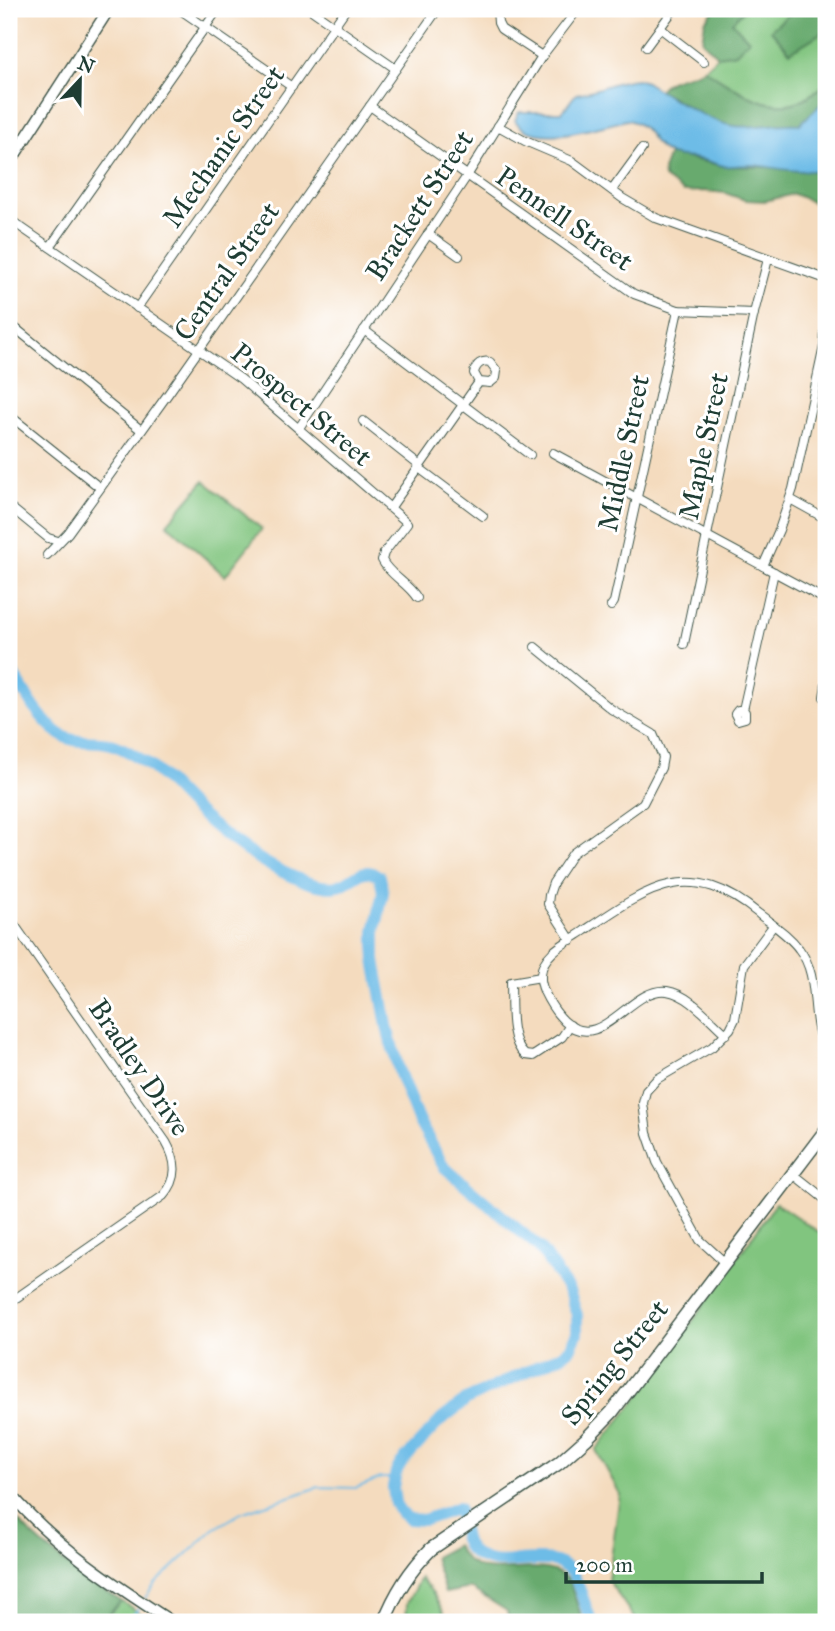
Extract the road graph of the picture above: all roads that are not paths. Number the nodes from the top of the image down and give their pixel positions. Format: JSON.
{"nodes":[{"id":1,"x":109,"y":9,"type":"edge"},
{"id":2,"x":179,"y":9,"type":"edge"},
{"id":3,"x":218,"y":9,"type":"edge"},
{"id":4,"x":310,"y":9,"type":"edge"},
{"id":5,"x":346,"y":9,"type":"edge"},
{"id":6,"x":438,"y":9,"type":"edge"},
{"id":7,"x":578,"y":9,"type":"edge"},
{"id":8,"x":674,"y":9,"type":"edge"},
{"id":9,"x":497,"y":10,"type":"edge"},
{"id":10,"x":334,"y":26,"type":"junction"},
{"id":11,"x":205,"y":27,"type":"junction"},
{"id":12,"x":660,"y":28,"type":"junction"},
{"id":13,"x":646,"y":47,"type":"dead end"},
{"id":14,"x":542,"y":56,"type":"junction"},
{"id":15,"x":704,"y":62,"type":"dead end"},
{"id":16,"x":396,"y":69,"type":"junction"},
{"id":17,"x":292,"y":87,"type":"junction"},
{"id":18,"x":370,"y":106,"type":"junction"},
{"id":19,"x":498,"y":125,"type":"junction"},
{"id":20,"x":9,"y":136,"type":"edge"},
{"id":21,"x":21,"y":144,"type":"junction"},
{"id":22,"x":642,"y":149,"type":"dead end"},
{"id":23,"x":9,"y":164,"type":"edge"},
{"id":24,"x":467,"y":176,"type":"junction"},
{"id":25,"x":612,"y":190,"type":"junction"},
{"id":26,"x":9,"y":219,"type":"edge"},
{"id":27,"x":428,"y":234,"type":"junction"},
{"id":28,"x":50,"y":247,"type":"junction"},
{"id":29,"x":459,"y":256,"type":"dead end"},
{"id":30,"x":768,"y":259,"type":"junction"},
{"id":31,"x":826,"y":279,"type":"edge"},
{"id":32,"x":137,"y":309,"type":"junction"},
{"id":33,"x":678,"y":310,"type":"junction"},
{"id":34,"x":826,"y":311,"type":"edge"},
{"id":35,"x":754,"y":313,"type":"junction"},
{"id":36,"x":9,"y":323,"type":"edge"},
{"id":37,"x":364,"y":330,"type":"junction"},
{"id":38,"x":199,"y":350,"type":"junction"},
{"id":39,"x":479,"y":382,"type":"dead end"},
{"id":40,"x":463,"y":406,"type":"junction"},
{"id":41,"x":9,"y":415,"type":"edge"},
{"id":42,"x":363,"y":421,"type":"dead end"},
{"id":43,"x":299,"y":428,"type":"junction"},
{"id":44,"x":141,"y":430,"type":"junction"},
{"id":45,"x":553,"y":453,"type":"dead end"},
{"id":46,"x":530,"y":455,"type":"dead end"},
{"id":47,"x":419,"y":467,"type":"junction"},
{"id":48,"x":99,"y":487,"type":"junction"},
{"id":49,"x":637,"y":498,"type":"junction"},
{"id":50,"x":790,"y":499,"type":"junction"},
{"id":51,"x":9,"y":506,"type":"edge"},
{"id":52,"x":391,"y":507,"type":"junction"},
{"id":53,"x":483,"y":516,"type":"dead end"},
{"id":54,"x":826,"y":519,"type":"edge"},
{"id":55,"x":707,"y":536,"type":"junction"},
{"id":56,"x":58,"y":541,"type":"junction"},
{"id":57,"x":47,"y":555,"type":"dead end"},
{"id":58,"x":763,"y":566,"type":"junction"},
{"id":59,"x":774,"y":572,"type":"junction"},
{"id":60,"x":417,"y":598,"type":"dead end"},
{"id":61,"x":826,"y":600,"type":"edge"},
{"id":62,"x":611,"y":606,"type":"dead end"},
{"id":63,"x":684,"y":644,"type":"dead end"},
{"id":64,"x":535,"y":647,"type":"dead end"},
{"id":65,"x":826,"y":684,"type":"edge"},
{"id":66,"x":824,"y":697,"type":"dead end"},
{"id":67,"x":743,"y":710,"type":"dead end"},
{"id":68,"x":9,"y":917,"type":"edge"},
{"id":69,"x":773,"y":926,"type":"junction"},
{"id":70,"x":571,"y":940,"type":"junction"},
{"id":71,"x":541,"y":977,"type":"junction"},
{"id":72,"x":570,"y":1025,"type":"junction"},
{"id":73,"x":726,"y":1034,"type":"junction"},
{"id":74,"x":826,"y":1050,"type":"edge"},
{"id":75,"x":826,"y":1130,"type":"edge"},
{"id":76,"x":792,"y":1173,"type":"junction"},
{"id":77,"x":826,"y":1200,"type":"edge"},
{"id":78,"x":724,"y":1262,"type":"junction"},
{"id":79,"x":9,"y":1303,"type":"edge"},
{"id":80,"x":9,"y":1492,"type":"edge"},
{"id":81,"x":172,"y":1622,"type":"edge"},
{"id":82,"x":384,"y":1622,"type":"edge"}],
"edges":[{"from":1,"to":21,"type":"street"},
{"from":2,"to":11,"type":"street"},
{"from":3,"to":11,"type":"street"},
{"from":4,"to":10,"type":"street"},
{"from":5,"to":10,"type":"street","name":"Mechanic Street"},
{"from":6,"to":16,"type":"street","name":"Central Street"},
{"from":7,"to":14,"type":"street","name":"Brackett Street"},
{"from":8,"to":12,"type":"street"},
{"from":9,"to":14,"type":"street"},
{"from":10,"to":16,"type":"street"},
{"from":10,"to":17,"type":"street","name":"Mechanic Street"},
{"from":11,"to":17,"type":"street"},
{"from":11,"to":28,"type":"street"},
{"from":12,"to":13,"type":"street"},
{"from":12,"to":15,"type":"street"},
{"from":14,"to":19,"type":"street","name":"Brackett Street"},
{"from":16,"to":18,"type":"street","name":"Central Street"},
{"from":17,"to":32,"type":"street","name":"Mechanic Street"},
{"from":18,"to":24,"type":"street","name":"Pennell Street"},
{"from":18,"to":38,"type":"street","name":"Central Street"},
{"from":19,"to":24,"type":"street","name":"Brackett Street"},
{"from":19,"to":25,"type":"street"},
{"from":20,"to":21,"type":"street"},
{"from":21,"to":23,"type":"street"},
{"from":22,"to":25,"type":"street"},
{"from":24,"to":27,"type":"street","name":"Brackett Street"},
{"from":24,"to":33,"type":"street","name":"Pennell Street"},
{"from":25,"to":30,"type":"street"},
{"from":26,"to":28,"type":"street","name":"Prospect Street"},
{"from":27,"to":29,"type":"street"},
{"from":27,"to":37,"type":"street","name":"Brackett Street"},
{"from":28,"to":32,"type":"street","name":"Prospect Street"},
{"from":30,"to":31,"type":"street"},
{"from":30,"to":35,"type":"street","name":"Maple Street"},
{"from":32,"to":38,"type":"street","name":"Prospect Street"},
{"from":33,"to":35,"type":"street","name":"Pennell Street"},
{"from":33,"to":49,"type":"street","name":"Middle Street"},
{"from":34,"to":50,"type":"street"},
{"from":35,"to":55,"type":"street","name":"Maple Street"},
{"from":36,"to":44,"type":"street"},
{"from":37,"to":40,"type":"street"},
{"from":37,"to":43,"type":"street","name":"Brackett Street"},
{"from":38,"to":43,"type":"street","name":"Prospect Street"},
{"from":38,"to":44,"type":"street","name":"Central Street"},
{"from":39,"to":40,"type":"street"},
{"from":40,"to":46,"type":"street"},
{"from":40,"to":47,"type":"street"},
{"from":41,"to":48,"type":"street"},
{"from":42,"to":47,"type":"street"},
{"from":43,"to":52,"type":"street","name":"Prospect Street"},
{"from":44,"to":48,"type":"street","name":"Central Street"},
{"from":45,"to":49,"type":"street"},
{"from":47,"to":52,"type":"street"},
{"from":47,"to":53,"type":"street"},
{"from":48,"to":56,"type":"street","name":"Central Street"},
{"from":49,"to":55,"type":"street"},
{"from":49,"to":62,"type":"street","name":"Middle Street"},
{"from":50,"to":54,"type":"street"},
{"from":50,"to":58,"type":"street"},
{"from":51,"to":56,"type":"street"},
{"from":52,"to":60,"type":"street"},
{"from":55,"to":58,"type":"street"},
{"from":55,"to":63,"type":"street","name":"Maple Street"},
{"from":56,"to":57,"type":"street","name":"Central Street"},
{"from":58,"to":59,"type":"street"},
{"from":59,"to":61,"type":"street"},
{"from":59,"to":67,"type":"street"},
{"from":64,"to":70,"type":"street"},
{"from":65,"to":66,"type":"street"},
{"from":68,"to":79,"type":"street","name":"Bradley Drive"},
{"from":69,"to":70,"type":"street"},
{"from":69,"to":73,"type":"street"},
{"from":69,"to":74,"type":"street"},
{"from":70,"to":71,"type":"street"},
{"from":71,"to":72,"type":"street"},
{"from":71,"to":72,"type":"street"},
{"from":72,"to":73,"type":"street"},
{"from":73,"to":78,"type":"street"},
{"from":75,"to":76,"type":"main road","name":"Spring Street"},
{"from":76,"to":77,"type":"street"},
{"from":76,"to":78,"type":"main road","name":"Spring Street"},
{"from":78,"to":82,"type":"main road","name":"Spring Street"},
{"from":80,"to":81,"type":"street"}]}
